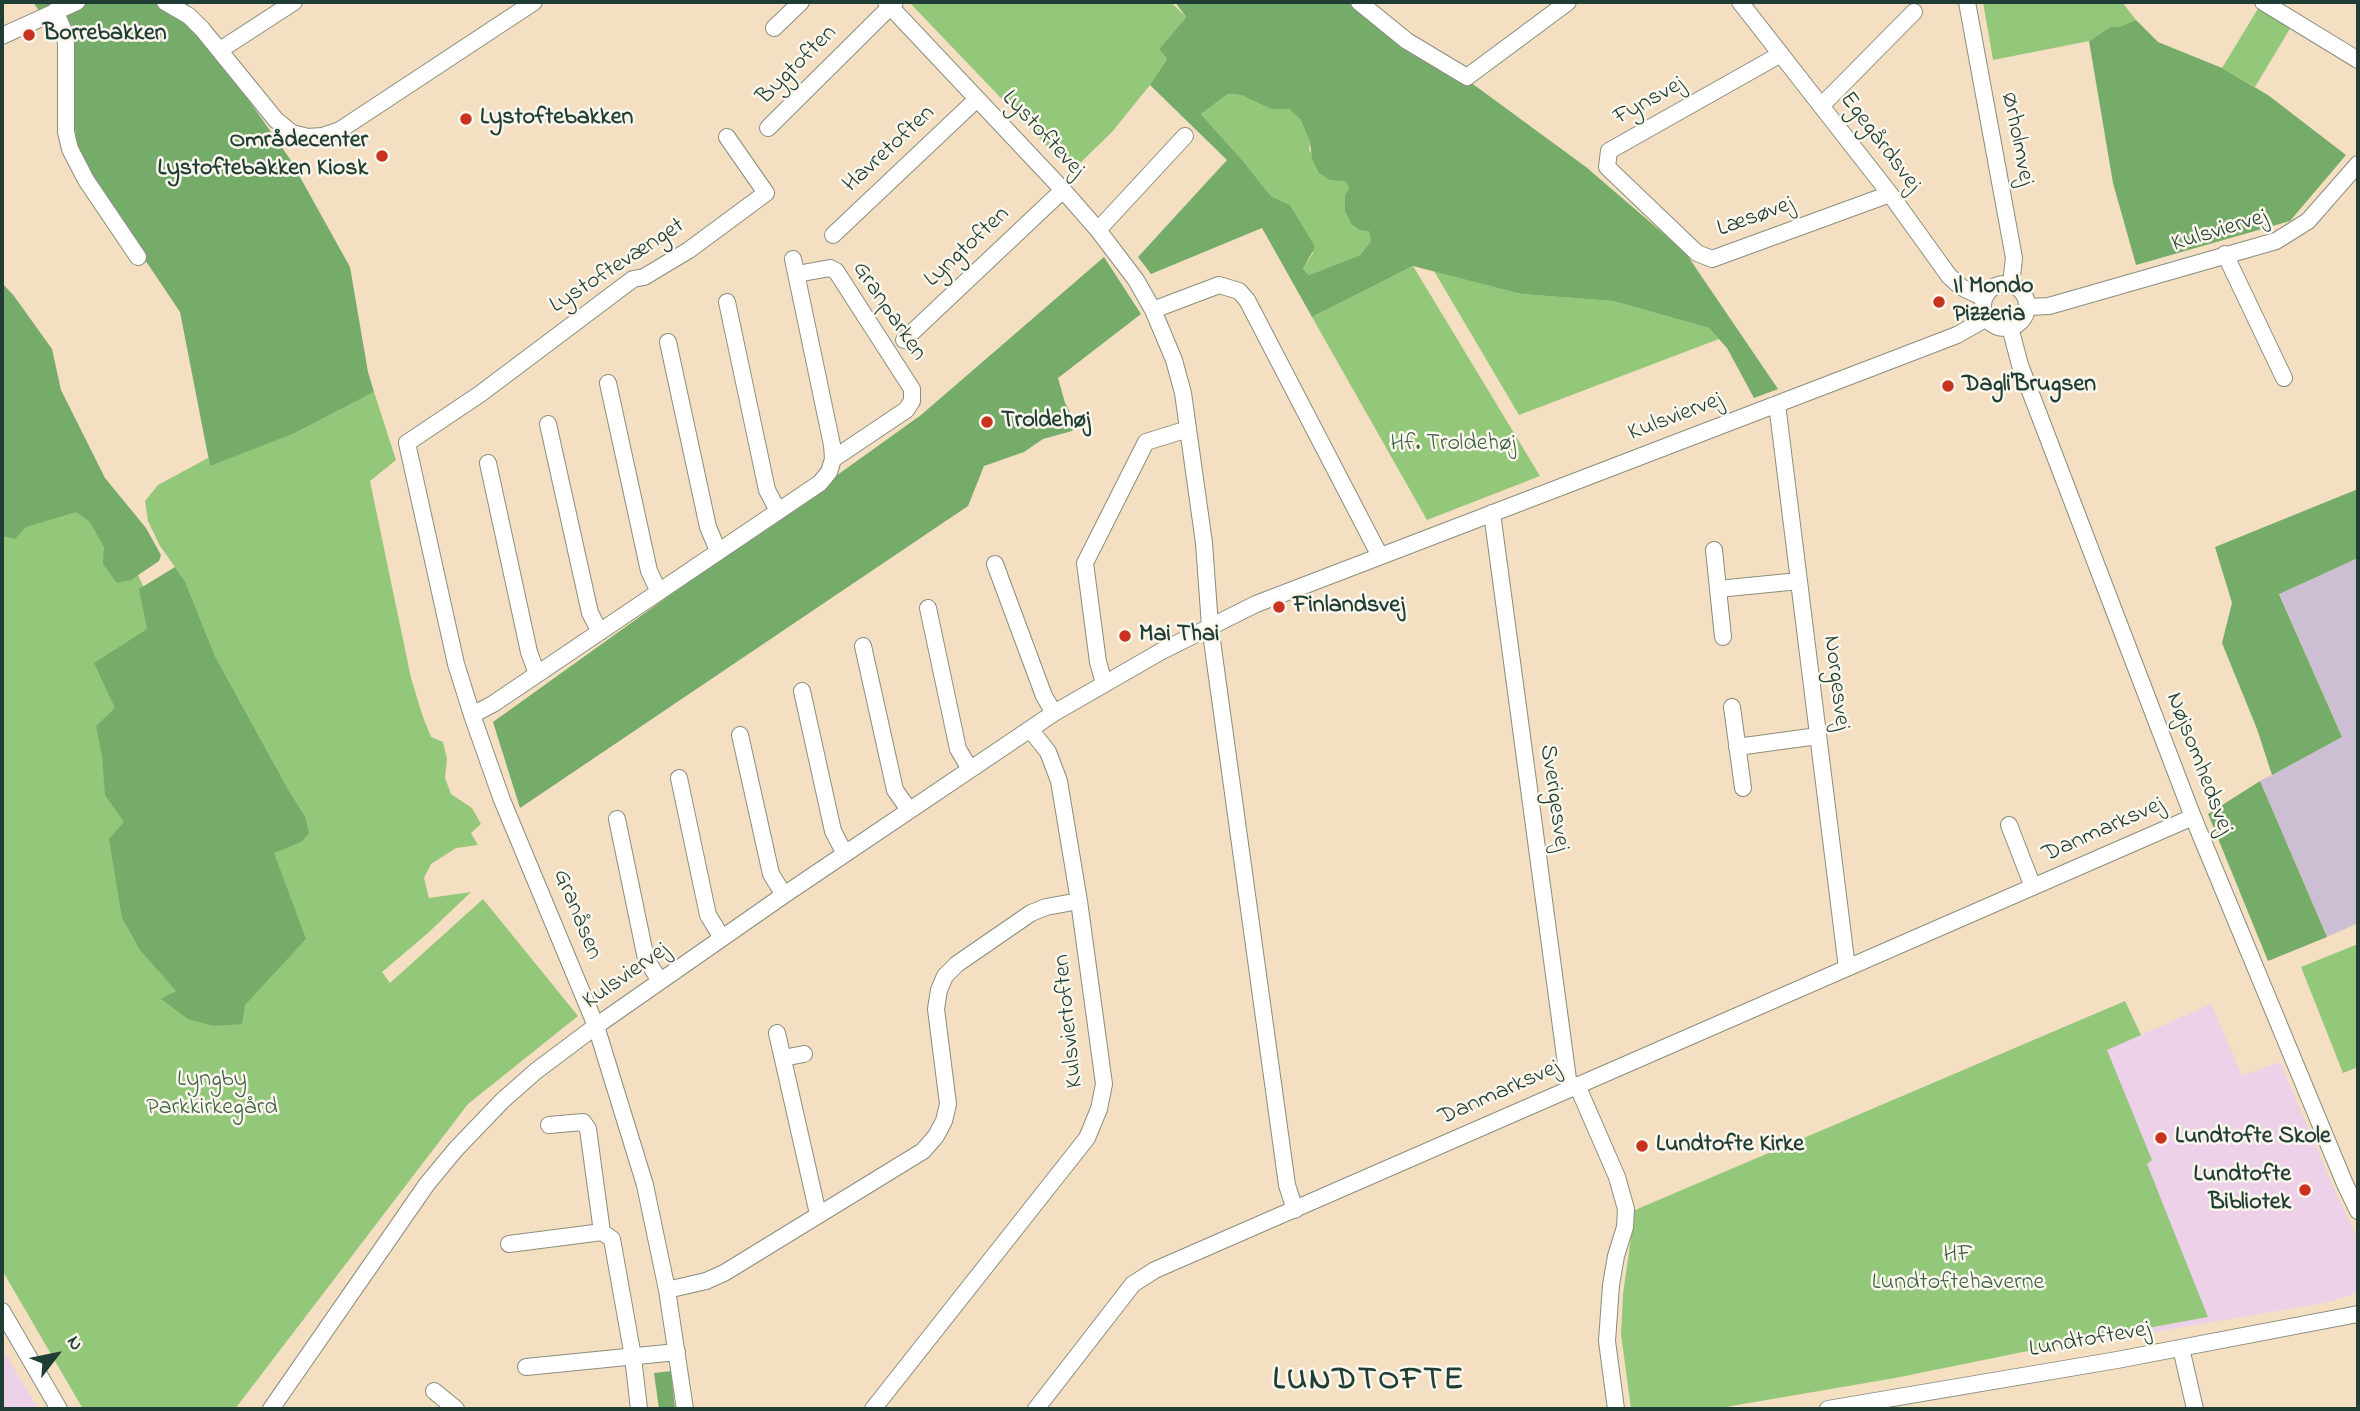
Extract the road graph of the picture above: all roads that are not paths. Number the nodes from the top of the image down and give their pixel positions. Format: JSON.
{"nodes":[{"id":1,"x":77,"y":2,"type":"edge"},
{"id":2,"x":165,"y":2,"type":"edge"},
{"id":3,"x":294,"y":2,"type":"edge"},
{"id":4,"x":534,"y":2,"type":"edge"},
{"id":5,"x":801,"y":2,"type":"edge"},
{"id":6,"x":1359,"y":2,"type":"edge"},
{"id":7,"x":1568,"y":2,"type":"edge"},
{"id":8,"x":1967,"y":2,"type":"edge"},
{"id":9,"x":2263,"y":2,"type":"edge"},
{"id":10,"x":890,"y":3,"type":"edge"},
{"id":11,"x":1745,"y":4,"type":"edge"},
{"id":12,"x":55,"y":11,"type":"junction"},
{"id":13,"x":1914,"y":12,"type":"dead end"},
{"id":14,"x":775,"y":28,"type":"dead end"},
{"id":15,"x":2,"y":36,"type":"edge"},
{"id":16,"x":220,"y":50,"type":"junction"},
{"id":17,"x":1781,"y":54,"type":"junction"},
{"id":18,"x":2358,"y":60,"type":"edge"},
{"id":19,"x":977,"y":99,"type":"junction"},
{"id":20,"x":1822,"y":105,"type":"junction"},
{"id":21,"x":768,"y":128,"type":"dead end"},
{"id":22,"x":1185,"y":135,"type":"dead end"},
{"id":23,"x":727,"y":136,"type":"dead end"},
{"id":24,"x":2358,"y":164,"type":"edge"},
{"id":25,"x":1063,"y":190,"type":"junction"},
{"id":26,"x":1890,"y":194,"type":"junction"},
{"id":27,"x":1652,"y":210,"type":"joint"},
{"id":28,"x":1098,"y":230,"type":"junction"},
{"id":29,"x":833,"y":234,"type":"dead end"},
{"id":30,"x":2225,"y":254,"type":"junction"},
{"id":31,"x":138,"y":257,"type":"dead end"},
{"id":32,"x":2011,"y":285,"type":"junction"},
{"id":33,"x":1984,"y":298,"type":"junction"},
{"id":34,"x":727,"y":302,"type":"dead end"},
{"id":35,"x":2027,"y":307,"type":"junction"},
{"id":36,"x":1153,"y":310,"type":"junction"},
{"id":37,"x":1987,"y":318,"type":"junction"},
{"id":38,"x":2010,"y":327,"type":"junction"},
{"id":39,"x":904,"y":340,"type":"dead end"},
{"id":40,"x":668,"y":342,"type":"dead end"},
{"id":41,"x":2284,"y":378,"type":"dead end"},
{"id":42,"x":608,"y":383,"type":"dead end"},
{"id":43,"x":1777,"y":404,"type":"junction"},
{"id":44,"x":548,"y":424,"type":"dead end"},
{"id":45,"x":1188,"y":429,"type":"junction"},
{"id":46,"x":407,"y":443,"type":"joint"},
{"id":47,"x":833,"y":459,"type":"junction"},
{"id":48,"x":488,"y":463,"type":"dead end"},
{"id":49,"x":778,"y":511,"type":"junction"},
{"id":50,"x":1492,"y":513,"type":"junction"},
{"id":51,"x":1714,"y":550,"type":"dead end"},
{"id":52,"x":718,"y":551,"type":"junction"},
{"id":53,"x":1380,"y":556,"type":"junction"},
{"id":54,"x":995,"y":564,"type":"dead end"},
{"id":55,"x":1799,"y":581,"type":"junction"},
{"id":56,"x":1718,"y":589,"type":"junction"},
{"id":57,"x":659,"y":592,"type":"junction"},
{"id":58,"x":928,"y":608,"type":"dead end"},
{"id":59,"x":1210,"y":626,"type":"junction"},
{"id":60,"x":600,"y":632,"type":"junction"},
{"id":61,"x":1723,"y":637,"type":"dead end"},
{"id":62,"x":863,"y":646,"type":"dead end"},
{"id":63,"x":537,"y":674,"type":"junction"},
{"id":64,"x":1104,"y":683,"type":"junction"},
{"id":65,"x":802,"y":691,"type":"dead end"},
{"id":66,"x":1732,"y":707,"type":"dead end"},
{"id":67,"x":1054,"y":713,"type":"junction"},
{"id":68,"x":472,"y":715,"type":"junction"},
{"id":69,"x":1030,"y":729,"type":"junction"},
{"id":70,"x":740,"y":735,"type":"dead end"},
{"id":71,"x":1818,"y":736,"type":"junction"},
{"id":72,"x":1737,"y":747,"type":"junction"},
{"id":73,"x":970,"y":769,"type":"junction"},
{"id":74,"x":679,"y":778,"type":"dead end"},
{"id":75,"x":1743,"y":788,"type":"dead end"},
{"id":76,"x":909,"y":810,"type":"junction"},
{"id":77,"x":2193,"y":817,"type":"junction"},
{"id":78,"x":617,"y":820,"type":"dead end"},
{"id":79,"x":2008,"y":825,"type":"dead end"},
{"id":80,"x":845,"y":854,"type":"junction"},
{"id":81,"x":2033,"y":887,"type":"junction"},
{"id":82,"x":784,"y":895,"type":"junction"},
{"id":83,"x":1079,"y":901,"type":"junction"},
{"id":84,"x":722,"y":939,"type":"junction"},
{"id":85,"x":1847,"y":968,"type":"junction"},
{"id":86,"x":660,"y":981,"type":"junction"},
{"id":87,"x":596,"y":1026,"type":"junction"},
{"id":88,"x":777,"y":1033,"type":"dead end"},
{"id":89,"x":804,"y":1054,"type":"dead end"},
{"id":90,"x":783,"y":1058,"type":"junction"},
{"id":91,"x":1575,"y":1086,"type":"junction"},
{"id":92,"x":549,"y":1125,"type":"dead end"},
{"id":93,"x":1294,"y":1209,"type":"junction"},
{"id":94,"x":2358,"y":1211,"type":"edge"},
{"id":95,"x":818,"y":1214,"type":"junction"},
{"id":96,"x":602,"y":1232,"type":"junction"},
{"id":97,"x":509,"y":1244,"type":"dead end"},
{"id":98,"x":667,"y":1290,"type":"junction"},
{"id":99,"x":2,"y":1311,"type":"edge"},
{"id":100,"x":2358,"y":1314,"type":"edge"},
{"id":101,"x":2182,"y":1348,"type":"junction"},
{"id":102,"x":677,"y":1352,"type":"junction"},
{"id":103,"x":633,"y":1357,"type":"junction"},
{"id":104,"x":526,"y":1367,"type":"dead end"},
{"id":105,"x":434,"y":1391,"type":"dead end"},
{"id":106,"x":59,"y":1409,"type":"edge"},
{"id":107,"x":271,"y":1409,"type":"edge"},
{"id":108,"x":456,"y":1409,"type":"edge"},
{"id":109,"x":639,"y":1409,"type":"edge"},
{"id":110,"x":685,"y":1409,"type":"edge"},
{"id":111,"x":873,"y":1409,"type":"edge"},
{"id":112,"x":1036,"y":1409,"type":"edge"},
{"id":113,"x":1616,"y":1409,"type":"edge"},
{"id":114,"x":1828,"y":1409,"type":"edge"},
{"id":115,"x":2195,"y":1409,"type":"edge"}],
"edges":[{"from":1,"to":12,"type":"street"},
{"from":2,"to":16,"type":"street"},
{"from":3,"to":16,"type":"street"},
{"from":4,"to":16,"type":"street"},
{"from":5,"to":14,"type":"street"},
{"from":6,"to":7,"type":"street"},
{"from":8,"to":32,"type":"street","name":"Ørholmvej"},
{"from":9,"to":18,"type":"street"},
{"from":10,"to":19,"type":"street","name":"Lystoftevej"},
{"from":10,"to":21,"type":"street","name":"Bygtoften"},
{"from":11,"to":17,"type":"street","name":"Egegårdsvej"},
{"from":12,"to":15,"type":"street"},
{"from":12,"to":31,"type":"street"},
{"from":13,"to":20,"type":"street"},
{"from":17,"to":20,"type":"street","name":"Egegårdsvej"},
{"from":17,"to":27,"type":"street","name":"Fynsvej"},
{"from":19,"to":25,"type":"street","name":"Lystoftevej"},
{"from":19,"to":29,"type":"street","name":"Havretoften"},
{"from":20,"to":26,"type":"street","name":"Egegårdsvej"},
{"from":22,"to":28,"type":"street"},
{"from":23,"to":46,"type":"street","name":"Lystoftevænget"},
{"from":24,"to":30,"type":"street","name":"Kulsviervej"},
{"from":25,"to":28,"type":"street","name":"Lystoftevej"},
{"from":25,"to":39,"type":"street","name":"Lyngtoften"},
{"from":26,"to":27,"type":"street","name":"Læsøvej"},
{"from":26,"to":33,"type":"street","name":"Egegårdsvej"},
{"from":28,"to":36,"type":"street","name":"Lystoftevej"},
{"from":30,"to":35,"type":"street","name":"Kulsviervej"},
{"from":30,"to":41,"type":"street"},
{"from":32,"to":33,"type":"street"},
{"from":32,"to":35,"type":"street"},
{"from":33,"to":37,"type":"street"},
{"from":34,"to":49,"type":"street"},
{"from":35,"to":38,"type":"street"},
{"from":36,"to":45,"type":"street","name":"Lystoftevej"},
{"from":36,"to":53,"type":"street"},
{"from":37,"to":38,"type":"street"},
{"from":37,"to":43,"type":"street","name":"Kulsviervej"},
{"from":38,"to":77,"type":"street","name":"Nøjsomhedsvej"},
{"from":40,"to":52,"type":"street"},
{"from":42,"to":57,"type":"street"},
{"from":43,"to":50,"type":"street","name":"Kulsviervej"},
{"from":43,"to":55,"type":"street","name":"Norgesvej"},
{"from":44,"to":60,"type":"street"},
{"from":45,"to":59,"type":"street","name":"Lystoftevej"},
{"from":45,"to":64,"type":"street"},
{"from":46,"to":68,"type":"street","name":"Granåsen"},
{"from":47,"to":47,"type":"street","name":"Granparken"},
{"from":47,"to":49,"type":"street","name":"Granparken"},
{"from":48,"to":63,"type":"street"},
{"from":49,"to":52,"type":"street","name":"Granparken"},
{"from":50,"to":53,"type":"street","name":"Kulsviervej"},
{"from":50,"to":91,"type":"street","name":"Sverigesvej"},
{"from":51,"to":56,"type":"street"},
{"from":52,"to":57,"type":"street","name":"Granparken"},
{"from":53,"to":59,"type":"street","name":"Kulsviervej"},
{"from":54,"to":67,"type":"street"},
{"from":55,"to":56,"type":"street"},
{"from":55,"to":71,"type":"street","name":"Norgesvej"},
{"from":56,"to":61,"type":"street"},
{"from":57,"to":60,"type":"street","name":"Granparken"},
{"from":58,"to":73,"type":"street"},
{"from":59,"to":64,"type":"street","name":"Kulsviervej"},
{"from":59,"to":93,"type":"street"},
{"from":60,"to":63,"type":"street","name":"Granparken"},
{"from":62,"to":76,"type":"street"},
{"from":63,"to":68,"type":"street","name":"Granparken"},
{"from":64,"to":67,"type":"street","name":"Kulsviervej"},
{"from":65,"to":80,"type":"street"},
{"from":66,"to":72,"type":"street"},
{"from":67,"to":69,"type":"street","name":"Kulsviervej"},
{"from":68,"to":87,"type":"street","name":"Granåsen"},
{"from":69,"to":73,"type":"street","name":"Kulsviervej"},
{"from":69,"to":83,"type":"street","name":"Kulsviertoften"},
{"from":70,"to":82,"type":"street"},
{"from":71,"to":72,"type":"street"},
{"from":71,"to":85,"type":"street","name":"Norgesvej"},
{"from":72,"to":75,"type":"street"},
{"from":73,"to":76,"type":"street","name":"Kulsviervej"},
{"from":74,"to":84,"type":"street"},
{"from":76,"to":80,"type":"street","name":"Kulsviervej"},
{"from":77,"to":81,"type":"street","name":"Danmarksvej"},
{"from":77,"to":94,"type":"street","name":"Nøjsomhedsvej"},
{"from":78,"to":86,"type":"street"},
{"from":79,"to":81,"type":"street","name":"Danmarksvej"},
{"from":80,"to":82,"type":"street","name":"Kulsviervej"},
{"from":81,"to":85,"type":"street","name":"Danmarksvej"},
{"from":82,"to":84,"type":"street","name":"Kulsviervej"},
{"from":83,"to":95,"type":"street"},
{"from":83,"to":111,"type":"street","name":"Kulsviertoften"},
{"from":84,"to":86,"type":"street","name":"Kulsviervej"},
{"from":85,"to":91,"type":"street","name":"Danmarksvej"},
{"from":86,"to":87,"type":"street","name":"Kulsviervej"},
{"from":87,"to":98,"type":"street","name":"Granåsen"},
{"from":87,"to":107,"type":"street","name":"Kulsviervej"},
{"from":88,"to":90,"type":"street"},
{"from":89,"to":90,"type":"street"},
{"from":90,"to":95,"type":"street"},
{"from":91,"to":93,"type":"street","name":"Danmarksvej"},
{"from":91,"to":113,"type":"street","name":"Sverigesvej"},
{"from":92,"to":96,"type":"street"},
{"from":93,"to":112,"type":"street","name":"Danmarksvej"},
{"from":95,"to":98,"type":"street"},
{"from":96,"to":97,"type":"street"},
{"from":96,"to":103,"type":"street"},
{"from":98,"to":102,"type":"street","name":"Granåsen"},
{"from":99,"to":106,"type":"street"},
{"from":100,"to":101,"type":"street","name":"Lundtoftevej"},
{"from":101,"to":114,"type":"street","name":"Lundtoftevej"},
{"from":101,"to":115,"type":"street"},
{"from":102,"to":103,"type":"street"},
{"from":102,"to":110,"type":"street","name":"Granåsen"},
{"from":103,"to":104,"type":"street"},
{"from":103,"to":109,"type":"street"},
{"from":105,"to":108,"type":"street"}]}
